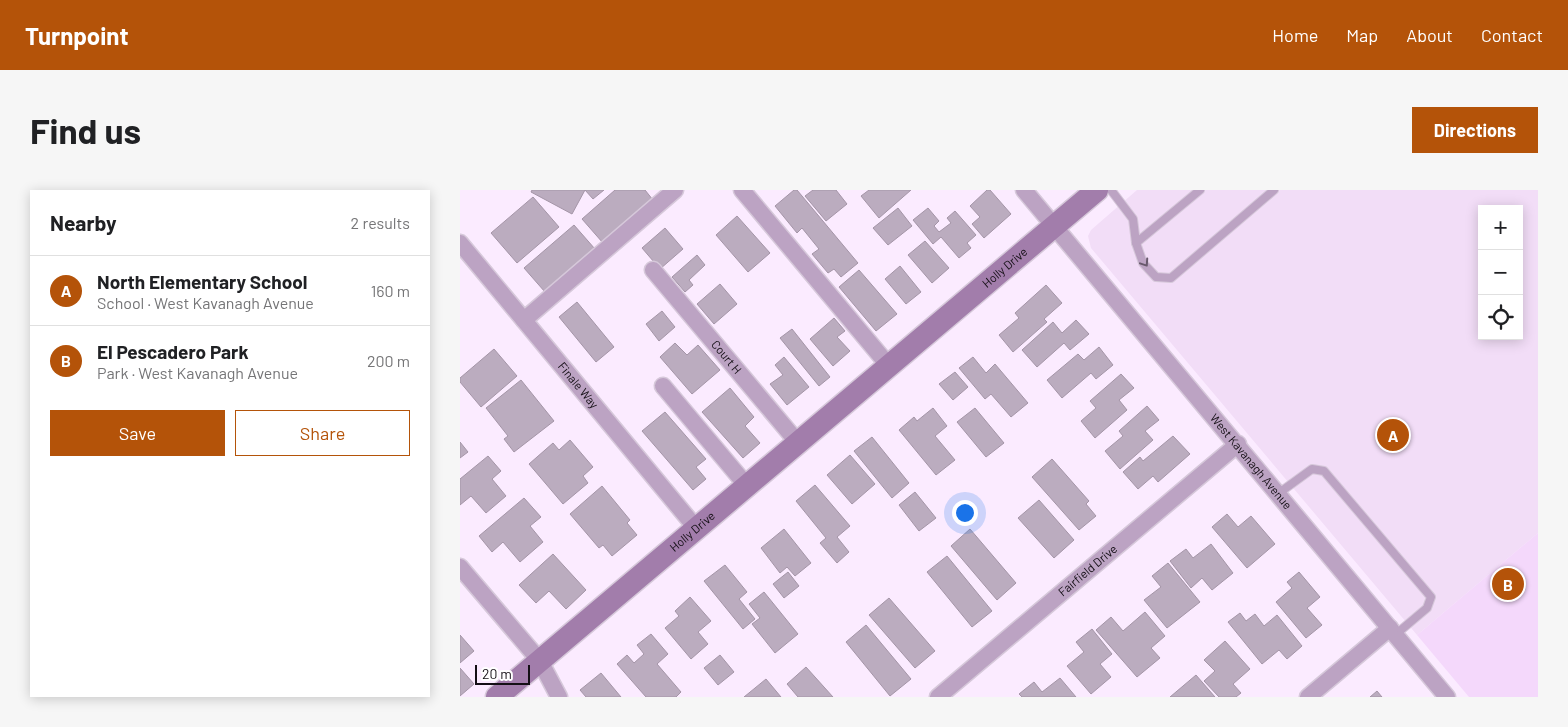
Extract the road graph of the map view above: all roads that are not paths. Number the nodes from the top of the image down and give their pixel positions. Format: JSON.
{"nodes":[{"id":1,"x":675,"y":190,"type":"edge"},
{"id":2,"x":742,"y":190,"type":"edge"},
{"id":3,"x":1024,"y":190,"type":"edge"},
{"id":4,"x":1097,"y":190,"type":"edge"},
{"id":5,"x":1111,"y":190,"type":"edge"},
{"id":6,"x":1200,"y":190,"type":"edge"},
{"id":7,"x":1274,"y":190,"type":"edge"},
{"id":8,"x":1054,"y":225,"type":"junction"},
{"id":9,"x":460,"y":243,"type":"edge"},
{"id":10,"x":1136,"y":243,"type":"junction"},
{"id":11,"x":653,"y":270,"type":"dead end"},
{"id":12,"x":524,"y":320,"type":"junction"},
{"id":13,"x":890,"y":366,"type":"junction"},
{"id":14,"x":663,"y":386,"type":"dead end"},
{"id":15,"x":799,"y":444,"type":"junction"},
{"id":16,"x":1238,"y":444,"type":"junction"},
{"id":17,"x":747,"y":486,"type":"junction"},
{"id":18,"x":1279,"y":493,"type":"junction"},
{"id":19,"x":696,"y":528,"type":"junction"},
{"id":20,"x":460,"y":567,"type":"edge"},
{"id":21,"x":1392,"y":631,"type":"junction"},
{"id":22,"x":540,"y":661,"type":"junction"},
{"id":23,"x":497,"y":697,"type":"edge"},
{"id":24,"x":559,"y":697,"type":"edge"},
{"id":25,"x":938,"y":697,"type":"edge"},
{"id":26,"x":1308,"y":697,"type":"edge"},
{"id":27,"x":1448,"y":697,"type":"edge"}],
"edges":[{"from":1,"to":12,"type":"street"},
{"from":2,"to":13,"type":"street"},
{"from":3,"to":8,"type":"street","name":"West Kavanagh Avenue"},
{"from":4,"to":8,"type":"street","name":"Holly Drive"},
{"from":5,"to":10,"type":"lane"},
{"from":6,"to":10,"type":"lane"},
{"from":10,"to":7,"type":"lane","one_way":true},
{"from":8,"to":13,"type":"street","name":"Holly Drive"},
{"from":8,"to":16,"type":"street","name":"West Kavanagh Avenue"},
{"from":9,"to":12,"type":"street","name":"Finale Way"},
{"from":11,"to":15,"type":"street","name":"Court H"},
{"from":12,"to":19,"type":"street","name":"Finale Way"},
{"from":13,"to":15,"type":"street","name":"Holly Drive"},
{"from":14,"to":17,"type":"street"},
{"from":15,"to":17,"type":"street","name":"Holly Drive"},
{"from":16,"to":18,"type":"street","name":"West Kavanagh Avenue"},
{"from":16,"to":25,"type":"street","name":"Fairfield Drive"},
{"from":17,"to":19,"type":"street","name":"Holly Drive"},
{"from":18,"to":21,"type":"street","name":"West Kavanagh Avenue"},
{"from":18,"to":21,"type":"lane"},
{"from":19,"to":22,"type":"street","name":"Holly Drive"},
{"from":20,"to":22,"type":"street"},
{"from":21,"to":26,"type":"street"},
{"from":21,"to":27,"type":"street","name":"West Kavanagh Avenue"},
{"from":22,"to":23,"type":"street","name":"Holly Drive"},
{"from":22,"to":24,"type":"street"}]}
